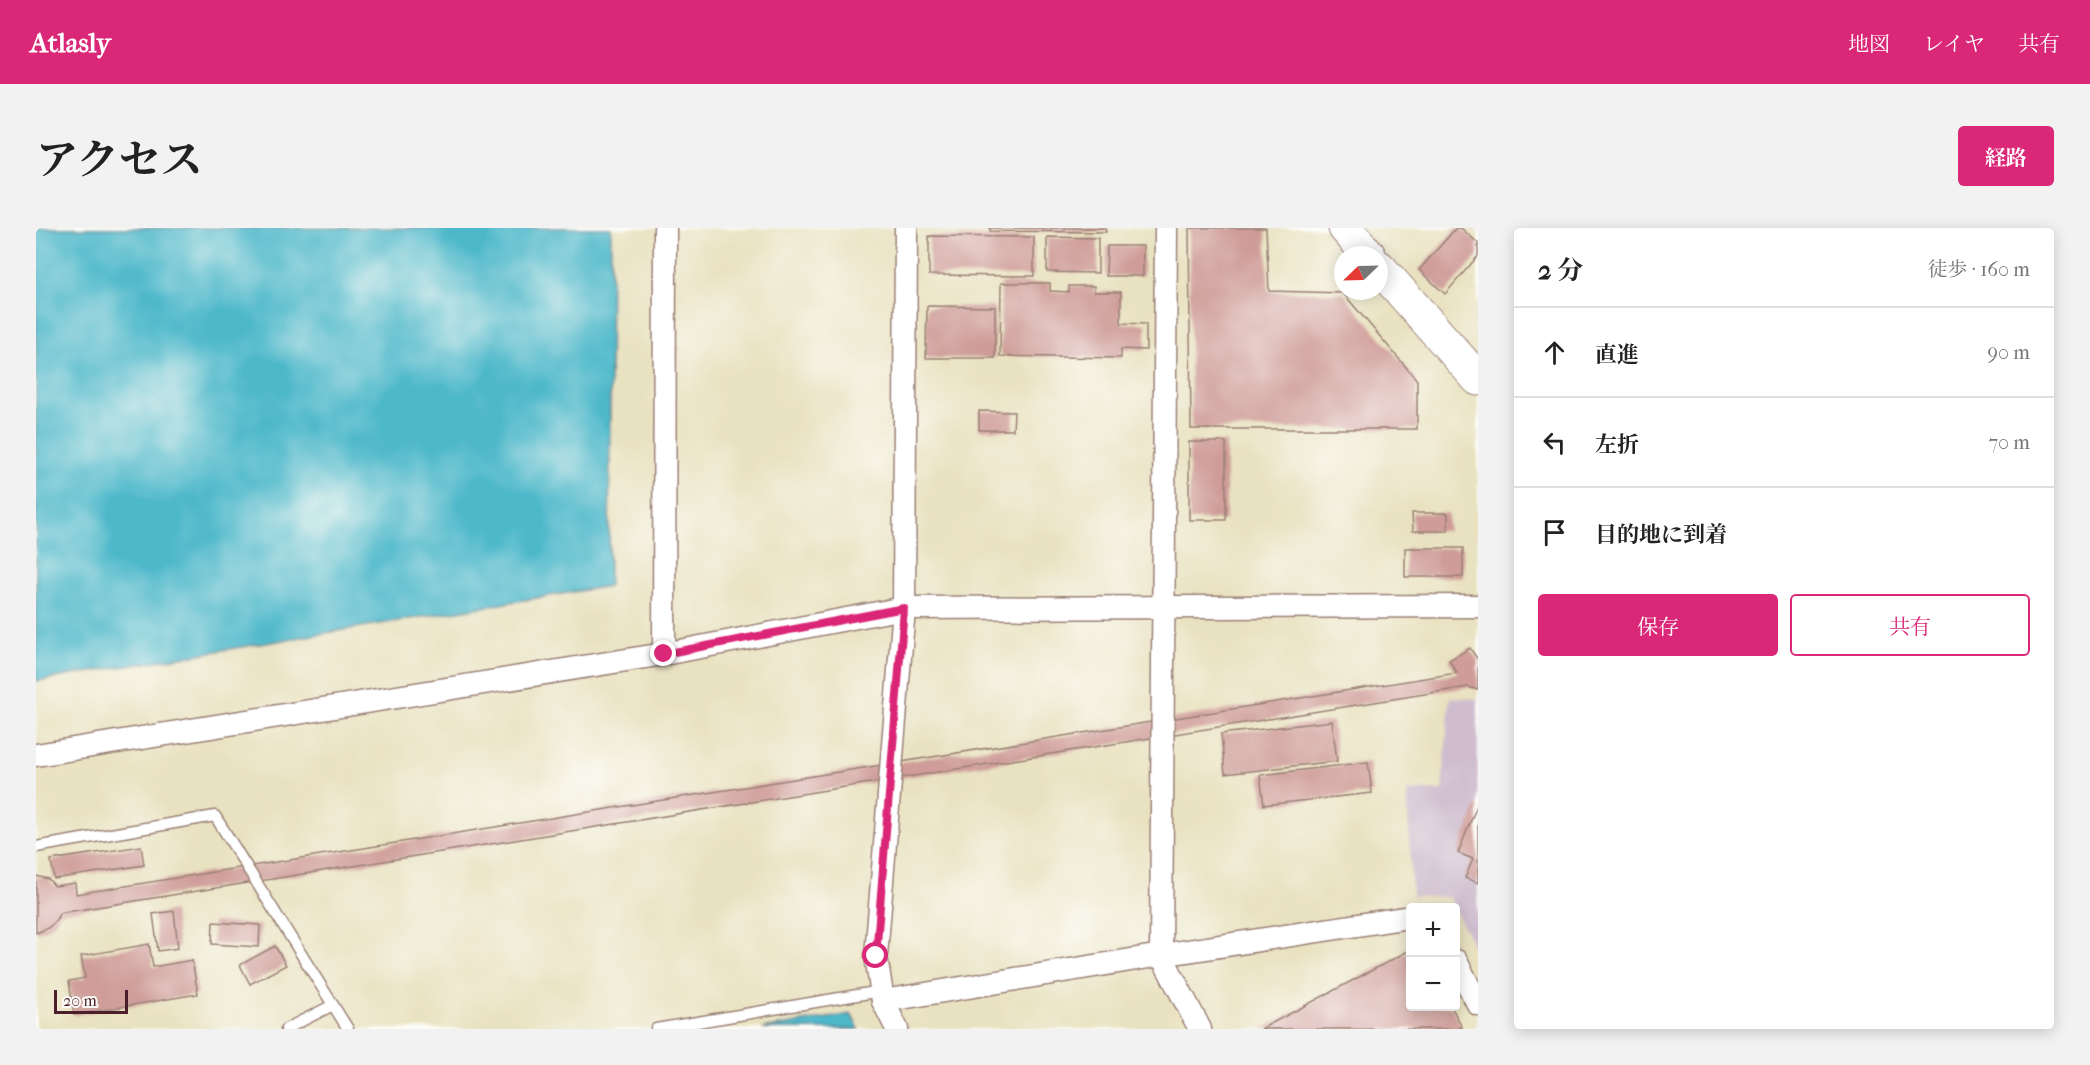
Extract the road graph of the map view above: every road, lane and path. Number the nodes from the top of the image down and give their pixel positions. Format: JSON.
{"nodes":[{"id":1,"x":665,"y":228,"type":"edge"},
{"id":2,"x":906,"y":228,"type":"edge"},
{"id":3,"x":1166,"y":228,"type":"edge"},
{"id":4,"x":1345,"y":228,"type":"edge"},
{"id":5,"x":1361,"y":246,"type":"edge"},
{"id":6,"x":1388,"y":277,"type":"edge"},
{"id":7,"x":1478,"y":379,"type":"edge"},
{"id":8,"x":1164,"y":606,"type":"junction"},
{"id":9,"x":1478,"y":606,"type":"edge"},
{"id":10,"x":904,"y":608,"type":"junction"},
{"id":11,"x":664,"y":654,"type":"junction"},
{"id":12,"x":36,"y":755,"type":"edge"},
{"id":13,"x":36,"y":847,"type":"edge"},
{"id":14,"x":1406,"y":918,"type":"edge"},
{"id":15,"x":1161,"y":955,"type":"junction"},
{"id":16,"x":1460,"y":971,"type":"edge"},
{"id":17,"x":882,"y":996,"type":"junction"},
{"id":18,"x":1478,"y":1004,"type":"edge"},
{"id":19,"x":333,"y":1005,"type":"junction"},
{"id":20,"x":286,"y":1029,"type":"edge"},
{"id":21,"x":348,"y":1029,"type":"edge"},
{"id":22,"x":656,"y":1029,"type":"edge"},
{"id":23,"x":897,"y":1029,"type":"edge"},
{"id":24,"x":1200,"y":1029,"type":"edge"}],
"edges":[{"from":1,"to":11,"type":"street"},
{"from":2,"to":10,"type":"street"},
{"from":3,"to":8,"type":"street"},
{"from":4,"to":5,"type":"main road"},
{"from":6,"to":7,"type":"main road"},
{"from":8,"to":9,"type":"street"},
{"from":8,"to":10,"type":"street"},
{"from":8,"to":15,"type":"street"},
{"from":10,"to":11,"type":"street"},
{"from":10,"to":17,"type":"street"},
{"from":11,"to":12,"type":"street"},
{"from":13,"to":19,"type":"lane"},
{"from":14,"to":15,"type":"street"},
{"from":15,"to":17,"type":"street"},
{"from":15,"to":24,"type":"street"},
{"from":16,"to":18,"type":"street"},
{"from":17,"to":22,"type":"lane"},
{"from":17,"to":23,"type":"street"},
{"from":19,"to":20,"type":"lane"},
{"from":19,"to":21,"type":"lane"}]}
